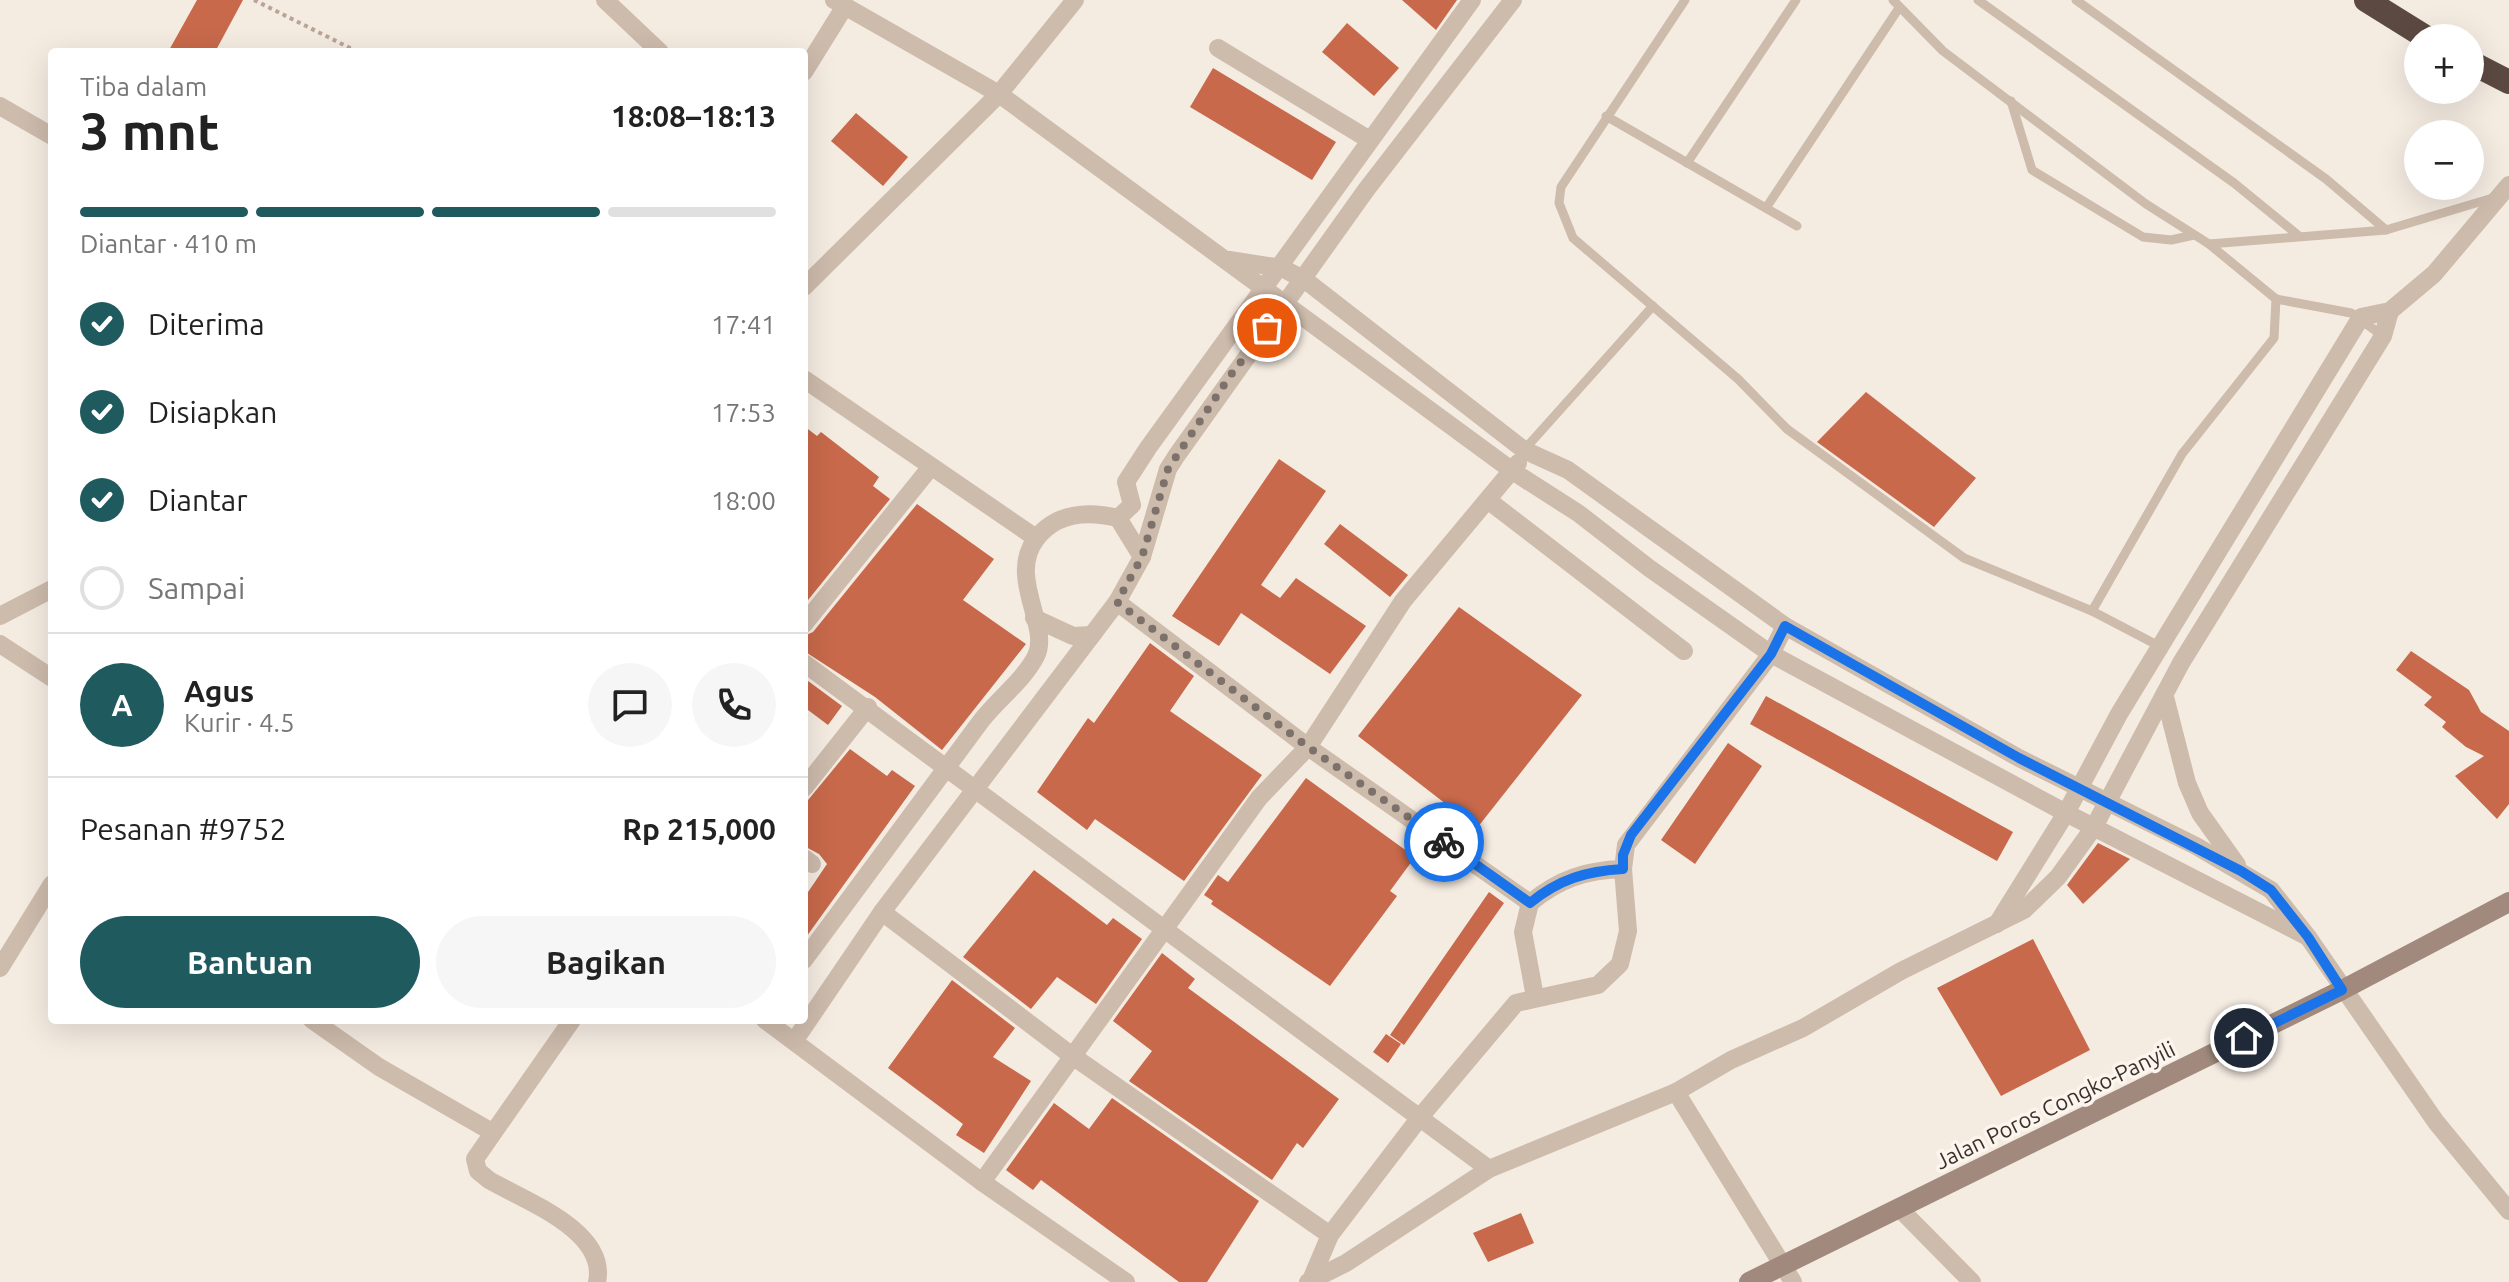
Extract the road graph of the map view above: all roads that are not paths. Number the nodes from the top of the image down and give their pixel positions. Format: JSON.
{"nodes":[{"id":1,"x":605,"y":0,"type":"edge"},
{"id":2,"x":1075,"y":0,"type":"edge"},
{"id":3,"x":1472,"y":0,"type":"edge"},
{"id":4,"x":1513,"y":0,"type":"edge"},
{"id":5,"x":1685,"y":0,"type":"edge"},
{"id":6,"x":1796,"y":0,"type":"edge"},
{"id":7,"x":1978,"y":0,"type":"edge"},
{"id":8,"x":2076,"y":0,"type":"edge"},
{"id":9,"x":2366,"y":0,"type":"edge"},
{"id":10,"x":839,"y":3,"type":"edge"},
{"id":11,"x":1896,"y":4,"type":"edge"},
{"id":12,"x":2405,"y":24,"type":"edge"},
{"id":13,"x":656,"y":48,"type":"edge"},
{"id":14,"x":1218,"y":48,"type":"dead end"},
{"id":15,"x":808,"y":64,"type":"edge"},
{"id":16,"x":2484,"y":69,"type":"edge"},
{"id":17,"x":2509,"y":82,"type":"edge"},
{"id":18,"x":999,"y":94,"type":"junction"},
{"id":19,"x":2011,"y":101,"type":"junction"},
{"id":20,"x":0,"y":106,"type":"edge"},
{"id":21,"x":1606,"y":116,"type":"junction"},
{"id":22,"x":48,"y":134,"type":"edge"},
{"id":23,"x":1368,"y":139,"type":"junction"},
{"id":24,"x":1687,"y":163,"type":"junction"},
{"id":25,"x":2506,"y":190,"type":"edge"},
{"id":26,"x":1766,"y":208,"type":"junction"},
{"id":27,"x":1797,"y":226,"type":"dead end"},
{"id":28,"x":2386,"y":230,"type":"junction"},
{"id":29,"x":2194,"y":235,"type":"junction"},
{"id":30,"x":2299,"y":236,"type":"junction"},
{"id":31,"x":2209,"y":244,"type":"junction"},
{"id":32,"x":1227,"y":260,"type":"junction"},
{"id":33,"x":1282,"y":268,"type":"junction"},
{"id":34,"x":1305,"y":280,"type":"junction"},
{"id":35,"x":808,"y":283,"type":"edge"},
{"id":36,"x":1266,"y":289,"type":"junction"},
{"id":37,"x":2276,"y":299,"type":"junction"},
{"id":38,"x":1285,"y":305,"type":"junction"},
{"id":39,"x":1653,"y":306,"type":"junction"},
{"id":40,"x":2390,"y":311,"type":"junction"},
{"id":41,"x":2361,"y":317,"type":"junction"},
{"id":42,"x":2383,"y":336,"type":"junction"},
{"id":43,"x":808,"y":382,"type":"edge"},
{"id":44,"x":1524,"y":450,"type":"junction"},
{"id":45,"x":930,"y":468,"type":"junction"},
{"id":46,"x":1514,"y":472,"type":"junction"},
{"id":47,"x":1489,"y":501,"type":"junction"},
{"id":48,"x":1118,"y":518,"type":"junction"},
{"id":49,"x":1036,"y":538,"type":"junction"},
{"id":50,"x":1142,"y":557,"type":"junction"},
{"id":51,"x":48,"y":591,"type":"edge"},
{"id":52,"x":1117,"y":602,"type":"junction"},
{"id":53,"x":2092,"y":611,"type":"junction"},
{"id":54,"x":0,"y":616,"type":"edge"},
{"id":55,"x":1034,"y":618,"type":"junction"},
{"id":56,"x":808,"y":619,"type":"edge"},
{"id":57,"x":1785,"y":626,"type":"junction"},
{"id":58,"x":1092,"y":635,"type":"junction"},
{"id":59,"x":0,"y":644,"type":"edge"},
{"id":60,"x":2161,"y":647,"type":"junction"},
{"id":61,"x":1684,"y":651,"type":"dead end"},
{"id":62,"x":1771,"y":654,"type":"junction"},
{"id":63,"x":2181,"y":663,"type":"junction"},
{"id":64,"x":808,"y":666,"type":"edge"},
{"id":65,"x":48,"y":675,"type":"edge"},
{"id":66,"x":2165,"y":697,"type":"junction"},
{"id":67,"x":868,"y":707,"type":"junction"},
{"id":68,"x":1308,"y":747,"type":"junction"},
{"id":69,"x":947,"y":768,"type":"junction"},
{"id":70,"x":808,"y":783,"type":"edge"},
{"id":71,"x":975,"y":788,"type":"junction"},
{"id":72,"x":2077,"y":789,"type":"junction"},
{"id":73,"x":2108,"y":802,"type":"junction"},
{"id":74,"x":2066,"y":813,"type":"junction"},
{"id":75,"x":2094,"y":827,"type":"junction"},
{"id":76,"x":1623,"y":869,"type":"junction"},
{"id":77,"x":2241,"y":871,"type":"junction"},
{"id":78,"x":48,"y":896,"type":"edge"},
{"id":79,"x":2509,"y":902,"type":"edge"},
{"id":80,"x":1530,"y":903,"type":"junction"},
{"id":81,"x":882,"y":912,"type":"junction"},
{"id":82,"x":1997,"y":924,"type":"junction"},
{"id":83,"x":1166,"y":927,"type":"junction"},
{"id":84,"x":2308,"y":937,"type":"junction"},
{"id":85,"x":808,"y":955,"type":"edge"},
{"id":86,"x":0,"y":968,"type":"edge"},
{"id":87,"x":2342,"y":990,"type":"junction"},
{"id":88,"x":1535,"y":997,"type":"junction"},
{"id":89,"x":808,"y":1021,"type":"edge"},
{"id":90,"x":318,"y":1024,"type":"edge"},
{"id":91,"x":569,"y":1024,"type":"edge"},
{"id":92,"x":771,"y":1024,"type":"edge"},
{"id":93,"x":806,"y":1024,"type":"edge"},
{"id":94,"x":795,"y":1040,"type":"junction"},
{"id":95,"x":1071,"y":1055,"type":"junction"},
{"id":96,"x":1676,"y":1092,"type":"junction"},
{"id":97,"x":1421,"y":1116,"type":"junction"},
{"id":98,"x":492,"y":1132,"type":"junction"},
{"id":99,"x":1489,"y":1169,"type":"junction"},
{"id":100,"x":982,"y":1182,"type":"junction"},
{"id":101,"x":1900,"y":1209,"type":"junction"},
{"id":102,"x":2509,"y":1211,"type":"edge"},
{"id":103,"x":1330,"y":1235,"type":"junction"},
{"id":104,"x":1789,"y":1274,"type":"edge"},
{"id":105,"x":1310,"y":1281,"type":"edge"},
{"id":106,"x":597,"y":1282,"type":"edge"},
{"id":107,"x":1126,"y":1282,"type":"edge"},
{"id":108,"x":1749,"y":1282,"type":"edge"},
{"id":109,"x":1972,"y":1282,"type":"edge"}],
"edges":[{"from":1,"to":13,"type":"street"},
{"from":2,"to":18,"type":"street"},
{"from":3,"to":23,"type":"street"},
{"from":4,"to":34,"type":"street"},
{"from":5,"to":21,"type":"lane"},
{"from":6,"to":24,"type":"lane"},
{"from":7,"to":30,"type":"lane"},
{"from":8,"to":28,"type":"lane"},
{"from":9,"to":12,"type":"highway"},
{"from":10,"to":15,"type":"street"},
{"from":10,"to":18,"type":"street"},
{"from":11,"to":19,"type":"lane"},
{"from":11,"to":26,"type":"lane"},
{"from":14,"to":23,"type":"street"},
{"from":16,"to":17,"type":"highway"},
{"from":18,"to":32,"type":"street"},
{"from":18,"to":35,"type":"street"},
{"from":19,"to":29,"type":"lane"},
{"from":19,"to":29,"type":"lane"},
{"from":20,"to":22,"type":"street"},
{"from":21,"to":24,"type":"lane"},
{"from":21,"to":39,"type":"lane"},
{"from":23,"to":33,"type":"street"},
{"from":24,"to":26,"type":"lane"},
{"from":25,"to":28,"type":"lane"},
{"from":25,"to":40,"type":"street"},
{"from":26,"to":27,"type":"lane"},
{"from":28,"to":30,"type":"lane"},
{"from":29,"to":31,"type":"lane"},
{"from":30,"to":31,"type":"lane"},
{"from":31,"to":37,"type":"lane"},
{"from":32,"to":33,"type":"street"},
{"from":32,"to":36,"type":"street"},
{"from":33,"to":34,"type":"street"},
{"from":33,"to":36,"type":"street"},
{"from":34,"to":38,"type":"street"},
{"from":34,"to":44,"type":"street"},
{"from":36,"to":38,"type":"street"},
{"from":36,"to":48,"type":"street"},
{"from":37,"to":41,"type":"lane"},
{"from":37,"to":53,"type":"lane"},
{"from":38,"to":46,"type":"street"},
{"from":38,"to":50,"type":"street"},
{"from":39,"to":44,"type":"lane"},
{"from":39,"to":53,"type":"lane"},
{"from":40,"to":41,"type":"street"},
{"from":40,"to":42,"type":"street"},
{"from":41,"to":42,"type":"lane"},
{"from":41,"to":60,"type":"street"},
{"from":42,"to":63,"type":"street"},
{"from":43,"to":45,"type":"street"},
{"from":44,"to":46,"type":"street"},
{"from":44,"to":57,"type":"street"},
{"from":45,"to":49,"type":"street"},
{"from":45,"to":56,"type":"street"},
{"from":46,"to":47,"type":"street"},
{"from":46,"to":62,"type":"street"},
{"from":47,"to":61,"type":"street"},
{"from":47,"to":68,"type":"street"},
{"from":48,"to":49,"type":"street"},
{"from":48,"to":50,"type":"street"},
{"from":49,"to":55,"type":"street"},
{"from":50,"to":52,"type":"street"},
{"from":51,"to":54,"type":"street"},
{"from":52,"to":58,"type":"street"},
{"from":52,"to":68,"type":"street"},
{"from":53,"to":60,"type":"lane"},
{"from":55,"to":58,"type":"street"},
{"from":55,"to":69,"type":"street"},
{"from":57,"to":62,"type":"street"},
{"from":57,"to":72,"type":"street"},
{"from":58,"to":71,"type":"street"},
{"from":59,"to":65,"type":"street"},
{"from":60,"to":63,"type":"street"},
{"from":60,"to":72,"type":"street"},
{"from":62,"to":74,"type":"street"},
{"from":62,"to":76,"type":"street"},
{"from":63,"to":66,"type":"street"},
{"from":64,"to":67,"type":"street"},
{"from":66,"to":73,"type":"street"},
{"from":66,"to":77,"type":"street"},
{"from":67,"to":69,"type":"street"},
{"from":67,"to":70,"type":"street"},
{"from":68,"to":80,"type":"street"},
{"from":68,"to":83,"type":"street"},
{"from":69,"to":71,"type":"street"},
{"from":69,"to":85,"type":"street"},
{"from":71,"to":81,"type":"street"},
{"from":71,"to":83,"type":"street"},
{"from":72,"to":73,"type":"street"},
{"from":72,"to":74,"type":"street"},
{"from":73,"to":75,"type":"street"},
{"from":73,"to":77,"type":"street"},
{"from":74,"to":75,"type":"street"},
{"from":74,"to":82,"type":"street"},
{"from":75,"to":82,"type":"street"},
{"from":75,"to":84,"type":"street"},
{"from":76,"to":80,"type":"street"},
{"from":76,"to":88,"type":"street"},
{"from":77,"to":84,"type":"street"},
{"from":78,"to":86,"type":"street"},
{"from":79,"to":87,"type":"main road","name":"Jalan Poros Congko-Panyili"},
{"from":80,"to":88,"type":"street"},
{"from":81,"to":89,"type":"street"},
{"from":81,"to":95,"type":"street"},
{"from":82,"to":96,"type":"street"},
{"from":83,"to":95,"type":"street"},
{"from":83,"to":97,"type":"street"},
{"from":84,"to":87,"type":"street"},
{"from":87,"to":101,"type":"main road","name":"Jalan Poros Congko-Panyili"},
{"from":87,"to":102,"type":"street"},
{"from":88,"to":97,"type":"street"},
{"from":90,"to":98,"type":"street"},
{"from":91,"to":98,"type":"street"},
{"from":92,"to":94,"type":"street"},
{"from":93,"to":94,"type":"street"},
{"from":94,"to":100,"type":"street"},
{"from":95,"to":100,"type":"street"},
{"from":95,"to":103,"type":"street"},
{"from":96,"to":99,"type":"street"},
{"from":96,"to":104,"type":"street"},
{"from":97,"to":99,"type":"street"},
{"from":97,"to":103,"type":"street"},
{"from":98,"to":106,"type":"street"},
{"from":99,"to":105,"type":"street"},
{"from":100,"to":107,"type":"street"},
{"from":101,"to":104,"type":"main road","name":"Jalan Poros Congko-Panyili"},
{"from":101,"to":109,"type":"street"},
{"from":103,"to":105,"type":"street"},
{"from":104,"to":108,"type":"main road","name":"Jalan Poros Congko-Panyili"}]}
